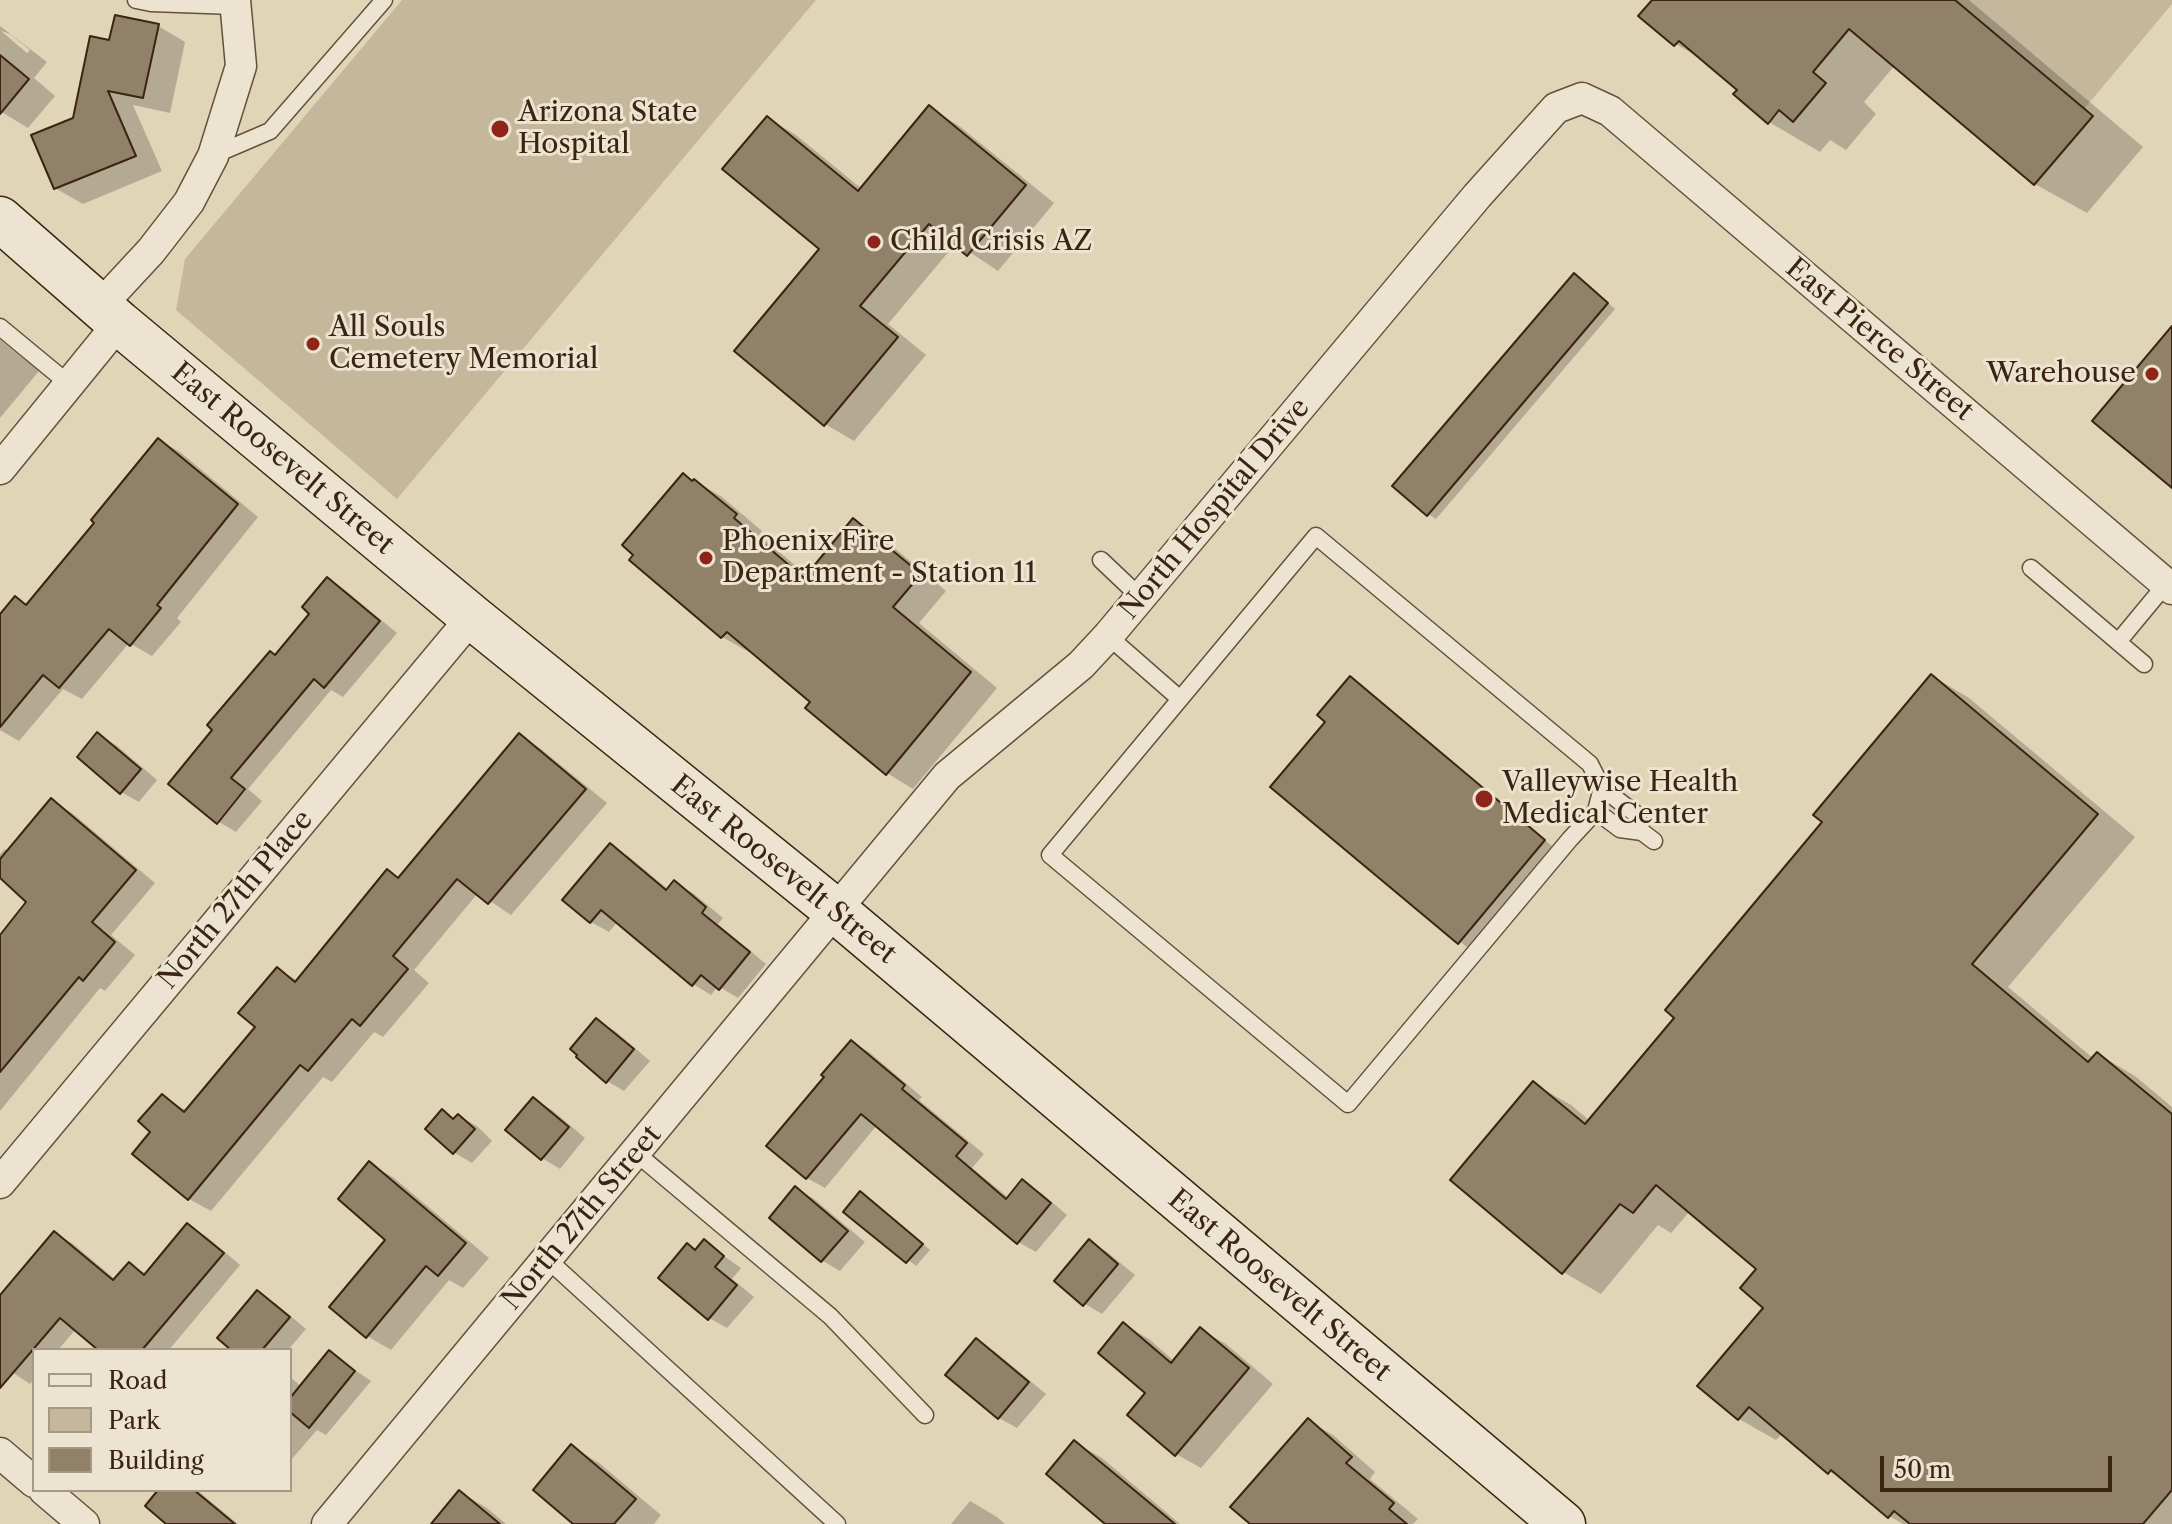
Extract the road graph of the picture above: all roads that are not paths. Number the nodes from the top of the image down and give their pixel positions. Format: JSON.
{"nodes":[{"id":1,"x":136,"y":0,"type":"edge"},
{"id":2,"x":384,"y":0,"type":"edge"},
{"id":3,"x":235,"y":3,"type":"edge"},
{"id":4,"x":1582,"y":98,"type":"joint"},
{"id":5,"x":213,"y":156,"type":"junction"},
{"id":6,"x":0,"y":219,"type":"edge"},
{"id":7,"x":109,"y":314,"type":"junction"},
{"id":8,"x":0,"y":327,"type":"edge"},
{"id":9,"x":69,"y":384,"type":"junction"},
{"id":10,"x":0,"y":469,"type":"edge"},
{"id":11,"x":1101,"y":560,"type":"dead end"},
{"id":12,"x":2031,"y":568,"type":"dead end"},
{"id":13,"x":2169,"y":586,"type":"edge"},
{"id":14,"x":1140,"y":597,"type":"junction"},
{"id":15,"x":472,"y":617,"type":"junction"},
{"id":16,"x":1108,"y":636,"type":"junction"},
{"id":17,"x":2118,"y":642,"type":"junction"},
{"id":18,"x":2144,"y":664,"type":"dead end"},
{"id":19,"x":1180,"y":699,"type":"junction"},
{"id":20,"x":1602,"y":788,"type":"junction"},
{"id":21,"x":1596,"y":811,"type":"junction"},
{"id":22,"x":836,"y":911,"type":"junction"},
{"id":23,"x":636,"y":1153,"type":"junction"},
{"id":24,"x":0,"y":1183,"type":"edge"},
{"id":25,"x":547,"y":1259,"type":"junction"},
{"id":26,"x":925,"y":1415,"type":"dead end"},
{"id":27,"x":0,"y":1453,"type":"edge"},
{"id":28,"x":32,"y":1480,"type":"edge"},
{"id":29,"x":46,"y":1492,"type":"edge"},
{"id":30,"x":1549,"y":1520,"type":"edge"},
{"id":31,"x":84,"y":1524,"type":"edge"},
{"id":32,"x":327,"y":1524,"type":"edge"},
{"id":33,"x":837,"y":1524,"type":"edge"}],
"edges":[{"from":1,"to":3,"type":"lane"},
{"from":2,"to":5,"type":"lane"},
{"from":3,"to":5,"type":"street"},
{"from":4,"to":13,"type":"street","name":"East Pierce Street"},
{"from":4,"to":14,"type":"street","name":"North Hospital Drive"},
{"from":5,"to":7,"type":"street"},
{"from":6,"to":7,"type":"street","name":"East Roosevelt Street"},
{"from":7,"to":9,"type":"street"},
{"from":7,"to":15,"type":"street","name":"East Roosevelt Street"},
{"from":8,"to":9,"type":"lane"},
{"from":9,"to":10,"type":"street"},
{"from":11,"to":14,"type":"lane"},
{"from":12,"to":17,"type":"lane"},
{"from":13,"to":17,"type":"lane"},
{"from":14,"to":16,"type":"street","name":"North Hospital Drive"},
{"from":15,"to":22,"type":"street","name":"East Roosevelt Street"},
{"from":15,"to":24,"type":"street","name":"North 27th Place"},
{"from":16,"to":19,"type":"lane"},
{"from":16,"to":22,"type":"street","name":"North Hospital Drive"},
{"from":17,"to":18,"type":"lane"},
{"from":19,"to":20,"type":"lane"},
{"from":19,"to":21,"type":"lane"},
{"from":20,"to":21,"type":"lane"},
{"from":20,"to":21,"type":"lane"},
{"from":22,"to":23,"type":"street","name":"North 27th Street"},
{"from":22,"to":30,"type":"street","name":"East Roosevelt Street"},
{"from":23,"to":25,"type":"street","name":"North 27th Street"},
{"from":23,"to":26,"type":"lane"},
{"from":25,"to":32,"type":"street","name":"North 27th Street"},
{"from":25,"to":33,"type":"lane"},
{"from":27,"to":28,"type":"street"},
{"from":29,"to":31,"type":"street"}]}
